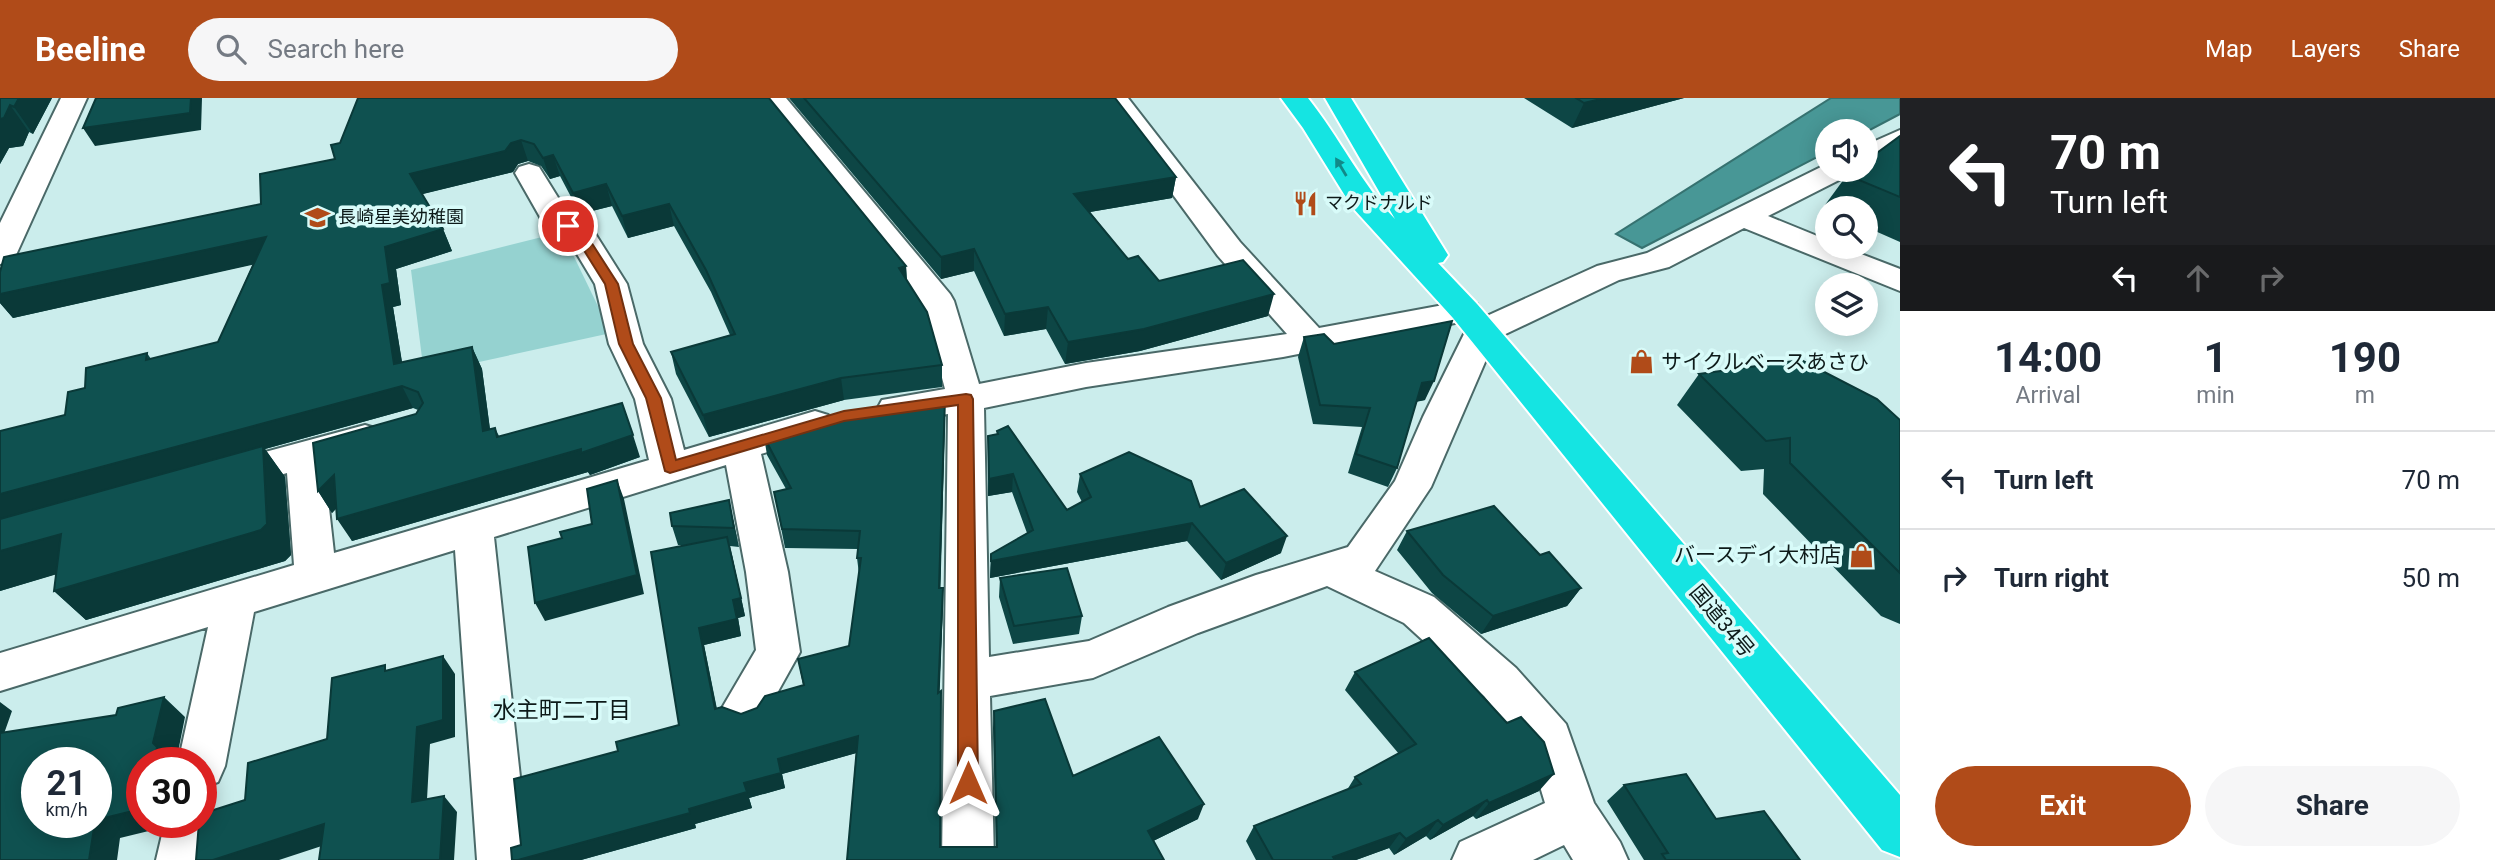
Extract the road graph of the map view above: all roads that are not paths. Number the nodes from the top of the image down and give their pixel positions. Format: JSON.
{"nodes":[{"id":1,"x":74,"y":98,"type":"edge"},
{"id":2,"x":772,"y":98,"type":"edge"},
{"id":3,"x":1115,"y":98,"type":"edge"},
{"id":4,"x":1294,"y":98,"type":"edge"},
{"id":5,"x":1338,"y":98,"type":"edge"},
{"id":6,"x":529,"y":173,"type":"dead end"},
{"id":7,"x":1815,"y":181,"type":"edge"},
{"id":8,"x":1743,"y":217,"type":"junction"},
{"id":9,"x":2,"y":245,"type":"edge"},
{"id":10,"x":1900,"y":281,"type":"edge"},
{"id":11,"x":1473,"y":322,"type":"junction"},
{"id":12,"x":1311,"y":340,"type":"junction"},
{"id":13,"x":966,"y":399,"type":"junction"},
{"id":14,"x":402,"y":427,"type":"edge"},
{"id":15,"x":741,"y":446,"type":"junction"},
{"id":16,"x":304,"y":455,"type":"junction"},
{"id":17,"x":670,"y":467,"type":"junction"},
{"id":18,"x":185,"y":488,"type":"edge"},
{"id":19,"x":473,"y":526,"type":"junction"},
{"id":20,"x":1330,"y":569,"type":"junction"},
{"id":21,"x":316,"y":574,"type":"junction"},
{"id":22,"x":235,"y":599,"type":"junction"},
{"id":23,"x":0,"y":672,"type":"edge"},
{"id":24,"x":968,"y":680,"type":"junction"},
{"id":25,"x":746,"y":708,"type":"dead end"},
{"id":26,"x":205,"y":747,"type":"edge"},
{"id":27,"x":1573,"y":816,"type":"junction"},
{"id":28,"x":1900,"y":833,"type":"edge"},
{"id":29,"x":187,"y":838,"type":"edge"},
{"id":30,"x":182,"y":860,"type":"edge"},
{"id":31,"x":503,"y":860,"type":"edge"},
{"id":32,"x":968,"y":860,"type":"edge"},
{"id":33,"x":1478,"y":860,"type":"edge"},
{"id":34,"x":1602,"y":860,"type":"edge"}],
"edges":[{"from":1,"to":9,"type":"street"},
{"from":2,"to":13,"type":"street"},
{"from":3,"to":12,"type":"street"},
{"from":11,"to":4,"type":"highway","name":"国道34号","one_way":true},
{"from":5,"to":11,"type":"highway","name":"国道34号"},
{"from":6,"to":17,"type":"street"},
{"from":7,"to":8,"type":"street"},
{"from":8,"to":10,"type":"street"},
{"from":8,"to":11,"type":"street"},
{"from":11,"to":12,"type":"street"},
{"from":11,"to":20,"type":"street"},
{"from":11,"to":28,"type":"highway","name":"国道34号"},
{"from":12,"to":13,"type":"street"},
{"from":13,"to":15,"type":"street"},
{"from":13,"to":24,"type":"street"},
{"from":14,"to":16,"type":"street"},
{"from":15,"to":17,"type":"street"},
{"from":15,"to":25,"type":"street"},
{"from":16,"to":18,"type":"street"},
{"from":16,"to":21,"type":"street"},
{"from":17,"to":19,"type":"street"},
{"from":19,"to":21,"type":"street"},
{"from":19,"to":31,"type":"street"},
{"from":20,"to":24,"type":"street"},
{"from":20,"to":27,"type":"street"},
{"from":21,"to":22,"type":"street"},
{"from":22,"to":23,"type":"street"},
{"from":22,"to":26,"type":"street"},
{"from":24,"to":32,"type":"street"},
{"from":27,"to":33,"type":"street"},
{"from":27,"to":34,"type":"street"},
{"from":29,"to":30,"type":"street"}]}
